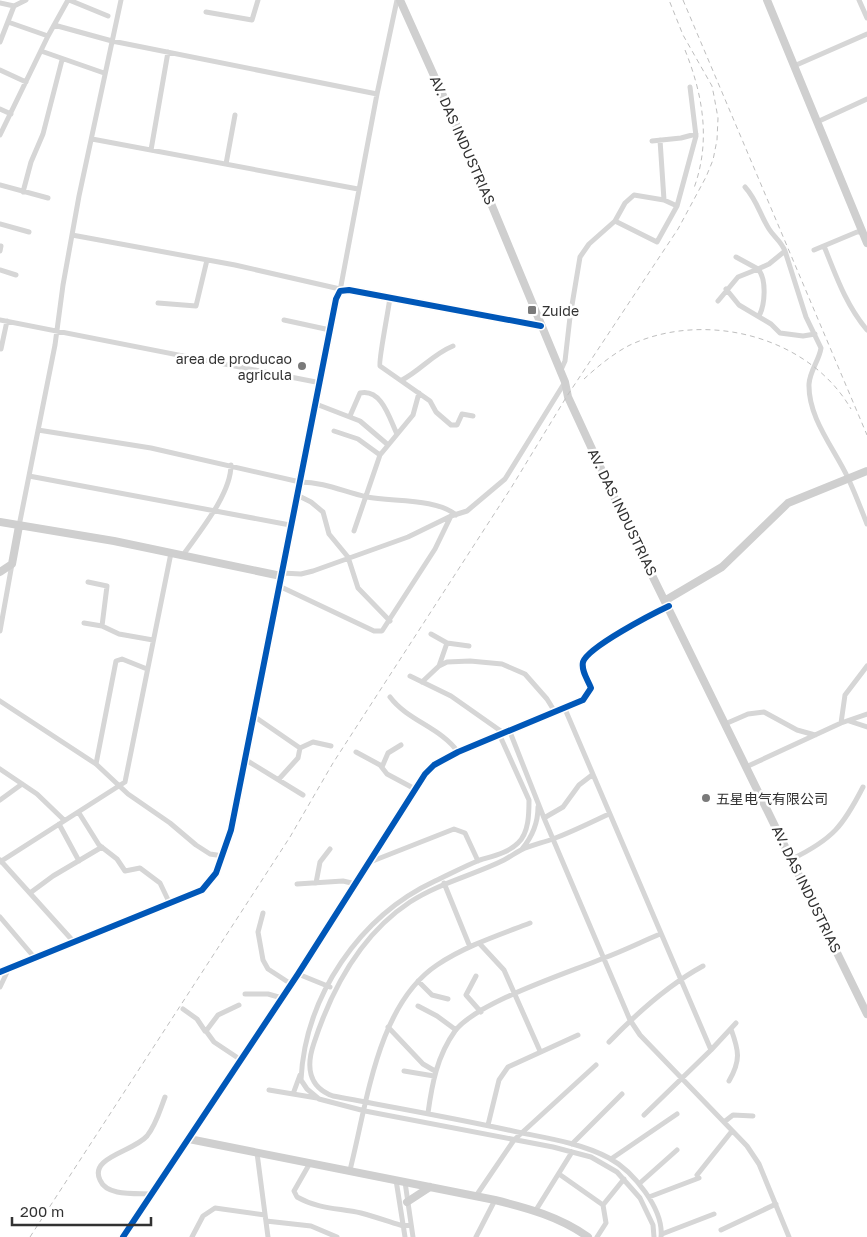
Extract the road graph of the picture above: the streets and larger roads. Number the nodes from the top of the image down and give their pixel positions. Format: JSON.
{"nodes":[{"id":1,"x":26,"y":0,"type":"edge"},
{"id":2,"x":69,"y":0,"type":"edge"},
{"id":3,"x":121,"y":0,"type":"edge"},
{"id":4,"x":258,"y":0,"type":"edge"},
{"id":5,"x":399,"y":0,"type":"edge"},
{"id":6,"x":767,"y":0,"type":"edge"},
{"id":7,"x":859,"y":0,"type":"edge"},
{"id":8,"x":0,"y":3,"type":"edge"},
{"id":9,"x":14,"y":6,"type":"junction"},
{"id":10,"x":206,"y":12,"type":"dead end"},
{"id":11,"x":108,"y":16,"type":"dead end"},
{"id":12,"x":867,"y":18,"type":"edge"},
{"id":13,"x":8,"y":22,"type":"junction"},
{"id":14,"x":54,"y":25,"type":"junction"},
{"id":15,"x":867,"y":34,"type":"edge"},
{"id":16,"x":48,"y":36,"type":"junction"},
{"id":17,"x":112,"y":41,"type":"junction"},
{"id":18,"x":0,"y":42,"type":"edge"},
{"id":19,"x":42,"y":51,"type":"junction"},
{"id":20,"x":168,"y":52,"type":"junction"},
{"id":21,"x":62,"y":60,"type":"junction"},
{"id":22,"x":794,"y":66,"type":"junction"},
{"id":23,"x":0,"y":70,"type":"edge"},
{"id":24,"x":104,"y":73,"type":"junction"},
{"id":25,"x":26,"y":82,"type":"junction"},
{"id":26,"x":690,"y":87,"type":"dead end"},
{"id":27,"x":377,"y":94,"type":"junction"},
{"id":28,"x":867,"y":99,"type":"edge"},
{"id":29,"x":0,"y":109,"type":"edge"},
{"id":30,"x":11,"y":114,"type":"junction"},
{"id":31,"x":235,"y":114,"type":"dead end"},
{"id":32,"x":817,"y":122,"type":"junction"},
{"id":33,"x":696,"y":134,"type":"junction"},
{"id":34,"x":0,"y":135,"type":"edge"},
{"id":35,"x":92,"y":139,"type":"junction"},
{"id":36,"x":660,"y":140,"type":"junction"},
{"id":37,"x":652,"y":141,"type":"dead end"},
{"id":38,"x":151,"y":150,"type":"junction"},
{"id":39,"x":226,"y":164,"type":"junction"},
{"id":40,"x":0,"y":185,"type":"edge"},
{"id":41,"x":745,"y":187,"type":"dead end"},
{"id":42,"x":358,"y":189,"type":"junction"},
{"id":43,"x":23,"y":192,"type":"junction"},
{"id":44,"x":48,"y":198,"type":"dead end"},
{"id":45,"x":664,"y":200,"type":"junction"},
{"id":46,"x":678,"y":206,"type":"junction"},
{"id":47,"x":615,"y":220,"type":"junction"},
{"id":48,"x":0,"y":224,"type":"edge"},
{"id":49,"x":865,"y":231,"type":"edge"},
{"id":50,"x":29,"y":232,"type":"dead end"},
{"id":51,"x":72,"y":235,"type":"junction"},
{"id":52,"x":867,"y":243,"type":"edge"},
{"id":53,"x":824,"y":246,"type":"junction"},
{"id":54,"x":814,"y":250,"type":"dead end"},
{"id":55,"x":785,"y":251,"type":"junction"},
{"id":56,"x":736,"y":256,"type":"dead end"},
{"id":57,"x":207,"y":260,"type":"junction"},
{"id":58,"x":758,"y":269,"type":"junction"},
{"id":59,"x":0,"y":270,"type":"edge"},
{"id":60,"x":16,"y":275,"type":"dead end"},
{"id":61,"x":340,"y":290,"type":"junction"},
{"id":62,"x":726,"y":290,"type":"junction"},
{"id":63,"x":390,"y":297,"type":"junction"},
{"id":64,"x":718,"y":301,"type":"dead end"},
{"id":65,"x":158,"y":303,"type":"dead end"},
{"id":66,"x":759,"y":316,"type":"junction"},
{"id":67,"x":0,"y":320,"type":"edge"},
{"id":68,"x":284,"y":320,"type":"dead end"},
{"id":69,"x":7,"y":321,"type":"junction"},
{"id":70,"x":541,"y":326,"type":"junction"},
{"id":71,"x":56,"y":329,"type":"junction"},
{"id":72,"x":330,"y":330,"type":"junction"},
{"id":73,"x":867,"y":330,"type":"edge"},
{"id":74,"x":815,"y":334,"type":"junction"},
{"id":75,"x":453,"y":346,"type":"dead end"},
{"id":76,"x":1,"y":349,"type":"edge"},
{"id":77,"x":560,"y":372,"type":"junction"},
{"id":78,"x":402,"y":380,"type":"junction"},
{"id":79,"x":565,"y":382,"type":"junction"},
{"id":80,"x":320,"y":383,"type":"junction"},
{"id":81,"x":419,"y":393,"type":"junction"},
{"id":82,"x":316,"y":404,"type":"junction"},
{"id":83,"x":350,"y":416,"type":"junction"},
{"id":84,"x":473,"y":416,"type":"dead end"},
{"id":85,"x":38,"y":430,"type":"junction"},
{"id":86,"x":334,"y":431,"type":"dead end"},
{"id":87,"x":397,"y":434,"type":"junction"},
{"id":88,"x":387,"y":444,"type":"junction"},
{"id":89,"x":380,"y":455,"type":"junction"},
{"id":90,"x":231,"y":465,"type":"junction"},
{"id":91,"x":867,"y":470,"type":"edge"},
{"id":92,"x":29,"y":476,"type":"junction"},
{"id":93,"x":848,"y":478,"type":"junction"},
{"id":94,"x":300,"y":482,"type":"junction"},
{"id":95,"x":297,"y":495,"type":"junction"},
{"id":96,"x":367,"y":497,"type":"junction"},
{"id":97,"x":214,"y":511,"type":"junction"},
{"id":98,"x":454,"y":516,"type":"junction"},
{"id":99,"x":0,"y":522,"type":"edge"},
{"id":100,"x":867,"y":524,"type":"edge"},
{"id":101,"x":290,"y":525,"type":"junction"},
{"id":102,"x":18,"y":526,"type":"junction"},
{"id":103,"x":354,"y":531,"type":"dead end"},
{"id":104,"x":171,"y":553,"type":"junction"},
{"id":105,"x":183,"y":555,"type":"junction"},
{"id":106,"x":348,"y":557,"type":"junction"},
{"id":107,"x":12,"y":564,"type":"junction"},
{"id":108,"x":0,"y":572,"type":"edge"},
{"id":109,"x":281,"y":575,"type":"junction"},
{"id":110,"x":88,"y":582,"type":"dead end"},
{"id":111,"x":279,"y":586,"type":"junction"},
{"id":112,"x":667,"y":603,"type":"junction"},
{"id":113,"x":1,"y":621,"type":"edge"},
{"id":114,"x":390,"y":621,"type":"junction"},
{"id":115,"x":84,"y":623,"type":"dead end"},
{"id":116,"x":102,"y":626,"type":"junction"},
{"id":117,"x":0,"y":631,"type":"edge"},
{"id":118,"x":431,"y":634,"type":"dead end"},
{"id":119,"x":153,"y":640,"type":"junction"},
{"id":120,"x":447,"y":643,"type":"junction"},
{"id":121,"x":470,"y":646,"type":"dead end"},
{"id":122,"x":440,"y":666,"type":"junction"},
{"id":123,"x":867,"y":666,"type":"edge"},
{"id":124,"x":147,"y":669,"type":"junction"},
{"id":125,"x":410,"y":676,"type":"dead end"},
{"id":126,"x":422,"y":682,"type":"junction"},
{"id":127,"x":390,"y":696,"type":"dead end"},
{"id":128,"x":0,"y":701,"type":"edge"},
{"id":129,"x":565,"y":709,"type":"junction"},
{"id":130,"x":555,"y":712,"type":"junction"},
{"id":131,"x":867,"y":714,"type":"edge"},
{"id":132,"x":255,"y":717,"type":"junction"},
{"id":133,"x":849,"y":721,"type":"junction"},
{"id":134,"x":841,"y":723,"type":"junction"},
{"id":135,"x":725,"y":724,"type":"junction"},
{"id":136,"x":867,"y":727,"type":"edge"},
{"id":137,"x":505,"y":734,"type":"junction"},
{"id":138,"x":815,"y":735,"type":"junction"},
{"id":139,"x":401,"y":745,"type":"dead end"},
{"id":140,"x":331,"y":746,"type":"dead end"},
{"id":141,"x":300,"y":748,"type":"junction"},
{"id":142,"x":356,"y":752,"type":"dead end"},
{"id":143,"x":458,"y":752,"type":"junction"},
{"id":144,"x":246,"y":760,"type":"junction"},
{"id":145,"x":96,"y":764,"type":"junction"},
{"id":146,"x":382,"y":767,"type":"junction"},
{"id":147,"x":524,"y":767,"type":"junction"},
{"id":148,"x":746,"y":767,"type":"junction"},
{"id":149,"x":0,"y":769,"type":"edge"},
{"id":150,"x":517,"y":771,"type":"junction"},
{"id":151,"x":592,"y":775,"type":"junction"},
{"id":152,"x":279,"y":779,"type":"junction"},
{"id":153,"x":22,"y":784,"type":"junction"},
{"id":154,"x":122,"y":786,"type":"junction"},
{"id":155,"x":863,"y":787,"type":"dead end"},
{"id":156,"x":416,"y":789,"type":"junction"},
{"id":157,"x":303,"y":794,"type":"dead end"},
{"id":158,"x":0,"y":800,"type":"edge"},
{"id":159,"x":538,"y":804,"type":"junction"},
{"id":160,"x":79,"y":813,"type":"junction"},
{"id":161,"x":608,"y":814,"type":"junction"},
{"id":162,"x":544,"y":818,"type":"junction"},
{"id":163,"x":62,"y":822,"type":"junction"},
{"id":164,"x":553,"y":839,"type":"junction"},
{"id":165,"x":102,"y":847,"type":"junction"},
{"id":166,"x":330,"y":849,"type":"dead end"},
{"id":167,"x":522,"y":850,"type":"junction"},
{"id":168,"x":502,"y":853,"type":"junction"},
{"id":169,"x":224,"y":856,"type":"junction"},
{"id":170,"x":792,"y":859,"type":"junction"},
{"id":171,"x":504,"y":860,"type":"junction"},
{"id":172,"x":0,"y":861,"type":"edge"},
{"id":173,"x":478,"y":861,"type":"junction"},
{"id":174,"x":79,"y":862,"type":"junction"},
{"id":175,"x":370,"y":862,"type":"junction"},
{"id":176,"x":442,"y":878,"type":"junction"},
{"id":177,"x":316,"y":883,"type":"junction"},
{"id":178,"x":296,"y":884,"type":"dead end"},
{"id":179,"x":356,"y":884,"type":"junction"},
{"id":180,"x":445,"y":885,"type":"junction"},
{"id":181,"x":30,"y":893,"type":"junction"},
{"id":182,"x":170,"y":904,"type":"junction"},
{"id":183,"x":263,"y":913,"type":"dead end"},
{"id":184,"x":0,"y":917,"type":"edge"},
{"id":185,"x":530,"y":923,"type":"dead end"},
{"id":186,"x":660,"y":934,"type":"junction"},
{"id":187,"x":73,"y":941,"type":"junction"},
{"id":188,"x":479,"y":943,"type":"junction"},
{"id":189,"x":470,"y":947,"type":"junction"},
{"id":190,"x":34,"y":957,"type":"junction"},
{"id":191,"x":604,"y":958,"type":"junction"},
{"id":192,"x":703,"y":966,"type":"dead end"},
{"id":193,"x":9,"y":968,"type":"junction"},
{"id":194,"x":0,"y":972,"type":"edge"},
{"id":195,"x":298,"y":974,"type":"junction"},
{"id":196,"x":476,"y":976,"type":"dead end"},
{"id":197,"x":680,"y":979,"type":"junction"},
{"id":198,"x":418,"y":981,"type":"junction"},
{"id":199,"x":291,"y":984,"type":"junction"},
{"id":200,"x":0,"y":986,"type":"edge"},
{"id":201,"x":327,"y":986,"type":"junction"},
{"id":202,"x":335,"y":989,"type":"junction"},
{"id":203,"x":245,"y":994,"type":"dead end"},
{"id":204,"x":515,"y":995,"type":"junction"},
{"id":205,"x":282,"y":998,"type":"junction"},
{"id":206,"x":448,"y":999,"type":"dead end"},
{"id":207,"x":239,"y":1005,"type":"dead end"},
{"id":208,"x":418,"y":1006,"type":"dead end"},
{"id":209,"x":183,"y":1009,"type":"dead end"},
{"id":210,"x":480,"y":1012,"type":"junction"},
{"id":211,"x":867,"y":1014,"type":"edge"},
{"id":212,"x":630,"y":1020,"type":"junction"},
{"id":213,"x":736,"y":1023,"type":"dead end"},
{"id":214,"x":388,"y":1027,"type":"junction"},
{"id":215,"x":731,"y":1029,"type":"junction"},
{"id":216,"x":456,"y":1030,"type":"junction"},
{"id":217,"x":206,"y":1031,"type":"junction"},
{"id":218,"x":578,"y":1035,"type":"dead end"},
{"id":219,"x":608,"y":1042,"type":"dead end"},
{"id":220,"x":310,"y":1046,"type":"junction"},
{"id":221,"x":711,"y":1050,"type":"junction"},
{"id":222,"x":540,"y":1051,"type":"junction"},
{"id":223,"x":241,"y":1060,"type":"junction"},
{"id":224,"x":596,"y":1065,"type":"dead end"},
{"id":225,"x":301,"y":1070,"type":"junction"},
{"id":226,"x":404,"y":1071,"type":"dead end"},
{"id":227,"x":434,"y":1074,"type":"junction"},
{"id":228,"x":682,"y":1078,"type":"junction"},
{"id":229,"x":729,"y":1081,"type":"dead end"},
{"id":230,"x":269,"y":1090,"type":"dead end"},
{"id":231,"x":293,"y":1094,"type":"junction"},
{"id":232,"x":622,"y":1094,"type":"dead end"},
{"id":233,"x":165,"y":1097,"type":"dead end"},
{"id":234,"x":319,"y":1099,"type":"junction"},
{"id":235,"x":367,"y":1102,"type":"junction"},
{"id":236,"x":365,"y":1111,"type":"junction"},
{"id":237,"x":428,"y":1113,"type":"junction"},
{"id":238,"x":677,"y":1114,"type":"dead end"},
{"id":239,"x":644,"y":1115,"type":"dead end"},
{"id":240,"x":753,"y":1116,"type":"dead end"},
{"id":241,"x":458,"y":1119,"type":"junction"},
{"id":242,"x":724,"y":1122,"type":"junction"},
{"id":243,"x":488,"y":1125,"type":"junction"},
{"id":244,"x":457,"y":1128,"type":"junction"},
{"id":245,"x":732,"y":1131,"type":"junction"},
{"id":246,"x":524,"y":1133,"type":"junction"},
{"id":247,"x":189,"y":1139,"type":"junction"},
{"id":248,"x":514,"y":1140,"type":"junction"},
{"id":249,"x":572,"y":1144,"type":"junction"},
{"id":250,"x":677,"y":1150,"type":"dead end"},
{"id":251,"x":572,"y":1152,"type":"junction"},
{"id":252,"x":257,"y":1153,"type":"junction"},
{"id":253,"x":611,"y":1159,"type":"junction"},
{"id":254,"x":310,"y":1163,"type":"junction"},
{"id":255,"x":350,"y":1170,"type":"junction"},
{"id":256,"x":558,"y":1174,"type":"junction"},
{"id":257,"x":624,"y":1179,"type":"junction"},
{"id":258,"x":396,"y":1180,"type":"junction"},
{"id":259,"x":405,"y":1182,"type":"junction"},
{"id":260,"x":640,"y":1183,"type":"junction"},
{"id":261,"x":430,"y":1187,"type":"junction"},
{"id":262,"x":152,"y":1194,"type":"junction"},
{"id":263,"x":476,"y":1196,"type":"junction"},
{"id":264,"x":650,"y":1197,"type":"junction"},
{"id":265,"x":495,"y":1200,"type":"junction"},
{"id":266,"x":407,"y":1202,"type":"junction"},
{"id":267,"x":776,"y":1204,"type":"junction"},
{"id":268,"x":603,"y":1205,"type":"junction"},
{"id":269,"x":536,"y":1210,"type":"junction"},
{"id":270,"x":714,"y":1214,"type":"dead end"},
{"id":271,"x":265,"y":1215,"type":"junction"},
{"id":272,"x":266,"y":1221,"type":"junction"},
{"id":273,"x":411,"y":1225,"type":"junction"},
{"id":274,"x":404,"y":1226,"type":"junction"},
{"id":275,"x":722,"y":1230,"type":"dead end"},
{"id":276,"x":661,"y":1235,"type":"edge"},
{"id":277,"x":123,"y":1237,"type":"edge"},
{"id":278,"x":192,"y":1237,"type":"edge"},
{"id":279,"x":268,"y":1237,"type":"edge"},
{"id":280,"x":336,"y":1237,"type":"edge"},
{"id":281,"x":405,"y":1237,"type":"edge"},
{"id":282,"x":413,"y":1237,"type":"edge"},
{"id":283,"x":476,"y":1237,"type":"edge"},
{"id":284,"x":588,"y":1237,"type":"edge"},
{"id":285,"x":597,"y":1237,"type":"edge"},
{"id":286,"x":654,"y":1237,"type":"edge"},
{"id":287,"x":789,"y":1237,"type":"edge"}],
"edges":[{"from":1,"to":9,"type":"street"},
{"from":2,"to":11,"type":"street"},
{"from":2,"to":14,"type":"street"},
{"from":3,"to":17,"type":"street"},
{"from":4,"to":10,"type":"street"},
{"from":5,"to":27,"type":"street"},
{"from":5,"to":70,"type":"street","name":"AV. DAS INDUSTRIAS"},
{"from":6,"to":22,"type":"street"},
{"from":7,"to":12,"type":"street"},
{"from":8,"to":9,"type":"street"},
{"from":9,"to":13,"type":"street"},
{"from":13,"to":16,"type":"street"},
{"from":13,"to":18,"type":"street"},
{"from":14,"to":16,"type":"street"},
{"from":14,"to":17,"type":"street"},
{"from":15,"to":22,"type":"street"},
{"from":16,"to":19,"type":"street"},
{"from":17,"to":20,"type":"street"},
{"from":17,"to":24,"type":"street"},
{"from":19,"to":21,"type":"street"},
{"from":19,"to":25,"type":"street"},
{"from":20,"to":27,"type":"street"},
{"from":20,"to":38,"type":"street"},
{"from":21,"to":24,"type":"street"},
{"from":21,"to":43,"type":"street"},
{"from":22,"to":32,"type":"street"},
{"from":23,"to":25,"type":"street"},
{"from":24,"to":35,"type":"street"},
{"from":25,"to":30,"type":"street"},
{"from":26,"to":33,"type":"street"},
{"from":27,"to":42,"type":"street"},
{"from":28,"to":32,"type":"street"},
{"from":29,"to":30,"type":"street"},
{"from":30,"to":34,"type":"street"},
{"from":31,"to":39,"type":"street"},
{"from":32,"to":49,"type":"street"},
{"from":33,"to":36,"type":"street"},
{"from":33,"to":46,"type":"street"},
{"from":35,"to":38,"type":"street"},
{"from":35,"to":51,"type":"street"},
{"from":36,"to":37,"type":"street"},
{"from":36,"to":45,"type":"street"},
{"from":38,"to":39,"type":"street"},
{"from":39,"to":42,"type":"street"},
{"from":40,"to":43,"type":"street"},
{"from":41,"to":55,"type":"street"},
{"from":42,"to":61,"type":"street"},
{"from":43,"to":44,"type":"street"},
{"from":45,"to":46,"type":"street"},
{"from":45,"to":47,"type":"street"},
{"from":46,"to":47,"type":"street"},
{"from":47,"to":77,"type":"street"},
{"from":48,"to":50,"type":"street"},
{"from":49,"to":52,"type":"street"},
{"from":49,"to":53,"type":"street"},
{"from":51,"to":57,"type":"street"},
{"from":51,"to":71,"type":"street"},
{"from":53,"to":54,"type":"street"},
{"from":53,"to":73,"type":"street"},
{"from":55,"to":58,"type":"street"},
{"from":55,"to":74,"type":"street"},
{"from":56,"to":58,"type":"street"},
{"from":57,"to":61,"type":"street"},
{"from":57,"to":65,"type":"street"},
{"from":58,"to":62,"type":"street"},
{"from":58,"to":66,"type":"street"},
{"from":59,"to":60,"type":"street"},
{"from":61,"to":63,"type":"street"},
{"from":61,"to":72,"type":"street"},
{"from":62,"to":64,"type":"street"},
{"from":62,"to":66,"type":"street"},
{"from":63,"to":70,"type":"street"},
{"from":63,"to":78,"type":"street"},
{"from":66,"to":74,"type":"street"},
{"from":67,"to":69,"type":"street"},
{"from":68,"to":72,"type":"street"},
{"from":69,"to":71,"type":"street"},
{"from":69,"to":76,"type":"street"},
{"from":70,"to":77,"type":"street","name":"AV. DAS INDUSTRIAS"},
{"from":71,"to":80,"type":"street"},
{"from":71,"to":85,"type":"street"},
{"from":72,"to":80,"type":"street"},
{"from":74,"to":93,"type":"street"},
{"from":75,"to":78,"type":"street"},
{"from":77,"to":79,"type":"street","name":"AV. DAS INDUSTRIAS"},
{"from":78,"to":81,"type":"street"},
{"from":79,"to":98,"type":"street"},
{"from":79,"to":112,"type":"street","name":"AV. DAS INDUSTRIAS"},
{"from":80,"to":82,"type":"street"},
{"from":81,"to":84,"type":"street"},
{"from":81,"to":87,"type":"street"},
{"from":82,"to":83,"type":"street"},
{"from":82,"to":94,"type":"street"},
{"from":83,"to":87,"type":"street"},
{"from":83,"to":88,"type":"street"},
{"from":85,"to":90,"type":"street"},
{"from":85,"to":92,"type":"street"},
{"from":86,"to":89,"type":"street"},
{"from":87,"to":88,"type":"street"},
{"from":88,"to":89,"type":"street"},
{"from":89,"to":96,"type":"street"},
{"from":90,"to":94,"type":"street"},
{"from":90,"to":97,"type":"street"},
{"from":91,"to":93,"type":"street"},
{"from":92,"to":97,"type":"street"},
{"from":92,"to":102,"type":"street"},
{"from":93,"to":100,"type":"street"},
{"from":93,"to":112,"type":"street"},
{"from":94,"to":95,"type":"street"},
{"from":94,"to":96,"type":"street"},
{"from":95,"to":101,"type":"street"},
{"from":95,"to":106,"type":"street"},
{"from":96,"to":98,"type":"street"},
{"from":96,"to":103,"type":"street"},
{"from":97,"to":101,"type":"street"},
{"from":97,"to":105,"type":"street"},
{"from":98,"to":106,"type":"street"},
{"from":98,"to":114,"type":"street"},
{"from":99,"to":102,"type":"street"},
{"from":101,"to":109,"type":"street"},
{"from":102,"to":104,"type":"street"},
{"from":102,"to":107,"type":"street"},
{"from":104,"to":105,"type":"street"},
{"from":104,"to":119,"type":"street"},
{"from":105,"to":109,"type":"street"},
{"from":106,"to":109,"type":"street"},
{"from":106,"to":114,"type":"street"},
{"from":107,"to":108,"type":"street"},
{"from":107,"to":113,"type":"street"},
{"from":109,"to":111,"type":"street"},
{"from":110,"to":116,"type":"street"},
{"from":111,"to":114,"type":"street"},
{"from":111,"to":132,"type":"street"},
{"from":112,"to":129,"type":"street"},
{"from":112,"to":135,"type":"street","name":"AV. DAS INDUSTRIAS"},
{"from":113,"to":117,"type":"street"},
{"from":115,"to":116,"type":"street"},
{"from":116,"to":119,"type":"street"},
{"from":118,"to":120,"type":"street"},
{"from":119,"to":124,"type":"street"},
{"from":120,"to":121,"type":"street"},
{"from":120,"to":122,"type":"street"},
{"from":122,"to":126,"type":"street"},
{"from":122,"to":130,"type":"street"},
{"from":123,"to":134,"type":"street"},
{"from":124,"to":145,"type":"street"},
{"from":124,"to":154,"type":"street"},
{"from":125,"to":126,"type":"street"},
{"from":126,"to":137,"type":"street"},
{"from":127,"to":143,"type":"street"},
{"from":128,"to":145,"type":"street"},
{"from":129,"to":130,"type":"street"},
{"from":129,"to":151,"type":"street"},
{"from":130,"to":137,"type":"street"},
{"from":131,"to":133,"type":"street"},
{"from":132,"to":141,"type":"street"},
{"from":132,"to":144,"type":"street"},
{"from":133,"to":134,"type":"street"},
{"from":133,"to":136,"type":"street"},
{"from":134,"to":138,"type":"street"},
{"from":135,"to":138,"type":"street"},
{"from":135,"to":148,"type":"street","name":"AV. DAS INDUSTRIAS"},
{"from":137,"to":143,"type":"street"},
{"from":137,"to":147,"type":"street"},
{"from":137,"to":150,"type":"street"},
{"from":138,"to":148,"type":"street"},
{"from":139,"to":146,"type":"street"},
{"from":140,"to":141,"type":"street"},
{"from":141,"to":152,"type":"street"},
{"from":142,"to":146,"type":"street"},
{"from":143,"to":156,"type":"street"},
{"from":144,"to":152,"type":"street"},
{"from":144,"to":169,"type":"street"},
{"from":145,"to":154,"type":"street"},
{"from":146,"to":156,"type":"street"},
{"from":147,"to":150,"type":"street"},
{"from":147,"to":159,"type":"street"},
{"from":148,"to":170,"type":"street","name":"AV. DAS INDUSTRIAS"},
{"from":149,"to":153,"type":"street"},
{"from":150,"to":168,"type":"street"},
{"from":151,"to":161,"type":"street"},
{"from":151,"to":162,"type":"street"},
{"from":152,"to":157,"type":"street"},
{"from":153,"to":158,"type":"street"},
{"from":153,"to":163,"type":"street"},
{"from":154,"to":160,"type":"street"},
{"from":154,"to":169,"type":"street"},
{"from":155,"to":170,"type":"street"},
{"from":156,"to":175,"type":"street"},
{"from":159,"to":162,"type":"street"},
{"from":159,"to":167,"type":"street"},
{"from":160,"to":163,"type":"street"},
{"from":160,"to":165,"type":"street"},
{"from":161,"to":164,"type":"street"},
{"from":161,"to":186,"type":"street"},
{"from":162,"to":164,"type":"street"},
{"from":163,"to":172,"type":"street"},
{"from":163,"to":174,"type":"street"},
{"from":164,"to":167,"type":"street"},
{"from":164,"to":191,"type":"street"},
{"from":165,"to":174,"type":"street"},
{"from":165,"to":182,"type":"street"},
{"from":166,"to":177,"type":"street"},
{"from":167,"to":171,"type":"street"},
{"from":168,"to":171,"type":"street"},
{"from":168,"to":173,"type":"street"},
{"from":169,"to":182,"type":"street"},
{"from":170,"to":211,"type":"street","name":"AV. DAS INDUSTRIAS"},
{"from":171,"to":180,"type":"street"},
{"from":172,"to":181,"type":"street"},
{"from":173,"to":175,"type":"street"},
{"from":173,"to":176,"type":"street"},
{"from":174,"to":181,"type":"street"},
{"from":175,"to":179,"type":"street"},
{"from":176,"to":180,"type":"street"},
{"from":176,"to":201,"type":"street"},
{"from":177,"to":178,"type":"street"},
{"from":177,"to":179,"type":"street"},
{"from":179,"to":195,"type":"street"},
{"from":180,"to":189,"type":"street"},
{"from":180,"to":202,"type":"street"},
{"from":181,"to":187,"type":"street"},
{"from":182,"to":187,"type":"street"},
{"from":183,"to":199,"type":"street"},
{"from":184,"to":190,"type":"street"},
{"from":185,"to":188,"type":"street"},
{"from":186,"to":191,"type":"street"},
{"from":186,"to":197,"type":"street"},
{"from":187,"to":190,"type":"street"},
{"from":188,"to":189,"type":"street"},
{"from":188,"to":204,"type":"street"},
{"from":189,"to":198,"type":"street"},
{"from":190,"to":193,"type":"street"},
{"from":191,"to":204,"type":"street"},
{"from":191,"to":212,"type":"street"},
{"from":192,"to":197,"type":"street"},
{"from":193,"to":194,"type":"street"},
{"from":193,"to":200,"type":"street"},
{"from":195,"to":199,"type":"street"},
{"from":195,"to":201,"type":"street"},
{"from":196,"to":210,"type":"street"},
{"from":197,"to":212,"type":"street"},
{"from":197,"to":221,"type":"street"},
{"from":198,"to":206,"type":"street"},
{"from":198,"to":214,"type":"street"},
{"from":199,"to":205,"type":"street"},
{"from":201,"to":202,"type":"street"},
{"from":201,"to":220,"type":"street"},
{"from":202,"to":220,"type":"street"},
{"from":203,"to":205,"type":"street"},
{"from":204,"to":210,"type":"street"},
{"from":204,"to":222,"type":"street"},
{"from":205,"to":223,"type":"street"},
{"from":207,"to":217,"type":"street"},
{"from":208,"to":216,"type":"street"},
{"from":209,"to":217,"type":"street"},
{"from":210,"to":216,"type":"street"},
{"from":212,"to":219,"type":"street"},
{"from":212,"to":228,"type":"street"},
{"from":213,"to":215,"type":"street"},
{"from":214,"to":227,"type":"street"},
{"from":214,"to":235,"type":"street"},
{"from":215,"to":221,"type":"street"},
{"from":215,"to":229,"type":"street"},
{"from":216,"to":227,"type":"street"},
{"from":217,"to":223,"type":"street"},
{"from":218,"to":222,"type":"street"},
{"from":220,"to":225,"type":"street"},
{"from":220,"to":235,"type":"street"},
{"from":221,"to":228,"type":"street"},
{"from":222,"to":243,"type":"street"},
{"from":223,"to":247,"type":"street"},
{"from":224,"to":246,"type":"street"},
{"from":225,"to":231,"type":"street"},
{"from":225,"to":234,"type":"street"},
{"from":226,"to":227,"type":"street"},
{"from":227,"to":237,"type":"street"},
{"from":228,"to":239,"type":"street"},
{"from":228,"to":242,"type":"street"},
{"from":230,"to":231,"type":"street"},
{"from":231,"to":234,"type":"street"},
{"from":232,"to":249,"type":"street"},
{"from":233,"to":262,"type":"street"},
{"from":234,"to":236,"type":"street"},
{"from":235,"to":236,"type":"street"},
{"from":235,"to":237,"type":"street"},
{"from":236,"to":244,"type":"street"},
{"from":236,"to":255,"type":"street"},
{"from":237,"to":241,"type":"street"},
{"from":238,"to":253,"type":"street"},
{"from":240,"to":242,"type":"street"},
{"from":241,"to":243,"type":"street"},
{"from":241,"to":244,"type":"street"},
{"from":242,"to":245,"type":"street"},
{"from":243,"to":246,"type":"street"},
{"from":244,"to":248,"type":"street"},
{"from":245,"to":264,"type":"street"},
{"from":245,"to":267,"type":"street"},
{"from":246,"to":248,"type":"street"},
{"from":246,"to":249,"type":"street"},
{"from":247,"to":252,"type":"street"},
{"from":247,"to":262,"type":"street"},
{"from":248,"to":251,"type":"street"},
{"from":248,"to":263,"type":"street"},
{"from":249,"to":253,"type":"street"},
{"from":250,"to":260,"type":"street"},
{"from":251,"to":256,"type":"street"},
{"from":251,"to":257,"type":"street"},
{"from":252,"to":254,"type":"street"},
{"from":252,"to":271,"type":"street"},
{"from":253,"to":260,"type":"street"},
{"from":254,"to":255,"type":"street"},
{"from":254,"to":274,"type":"street"},
{"from":255,"to":258,"type":"street"},
{"from":256,"to":268,"type":"street"},
{"from":256,"to":269,"type":"street"},
{"from":257,"to":268,"type":"street"},
{"from":257,"to":286,"type":"street"},
{"from":258,"to":259,"type":"street"},
{"from":258,"to":274,"type":"street"},
{"from":259,"to":261,"type":"street"},
{"from":259,"to":266,"type":"street"},
{"from":260,"to":264,"type":"street"},
{"from":261,"to":263,"type":"street"},
{"from":261,"to":266,"type":"street"},
{"from":262,"to":277,"type":"street"},
{"from":263,"to":265,"type":"street"},
{"from":264,"to":276,"type":"street"},
{"from":265,"to":269,"type":"street"},
{"from":265,"to":283,"type":"street"},
{"from":266,"to":273,"type":"street"},
{"from":267,"to":275,"type":"street"},
{"from":267,"to":287,"type":"street"},
{"from":268,"to":285,"type":"street"},
{"from":269,"to":284,"type":"street"},
{"from":270,"to":276,"type":"street"},
{"from":271,"to":272,"type":"street"},
{"from":271,"to":278,"type":"street"},
{"from":272,"to":279,"type":"street"},
{"from":272,"to":280,"type":"street"},
{"from":273,"to":274,"type":"street"},
{"from":273,"to":282,"type":"street"},
{"from":274,"to":281,"type":"street"}]}
